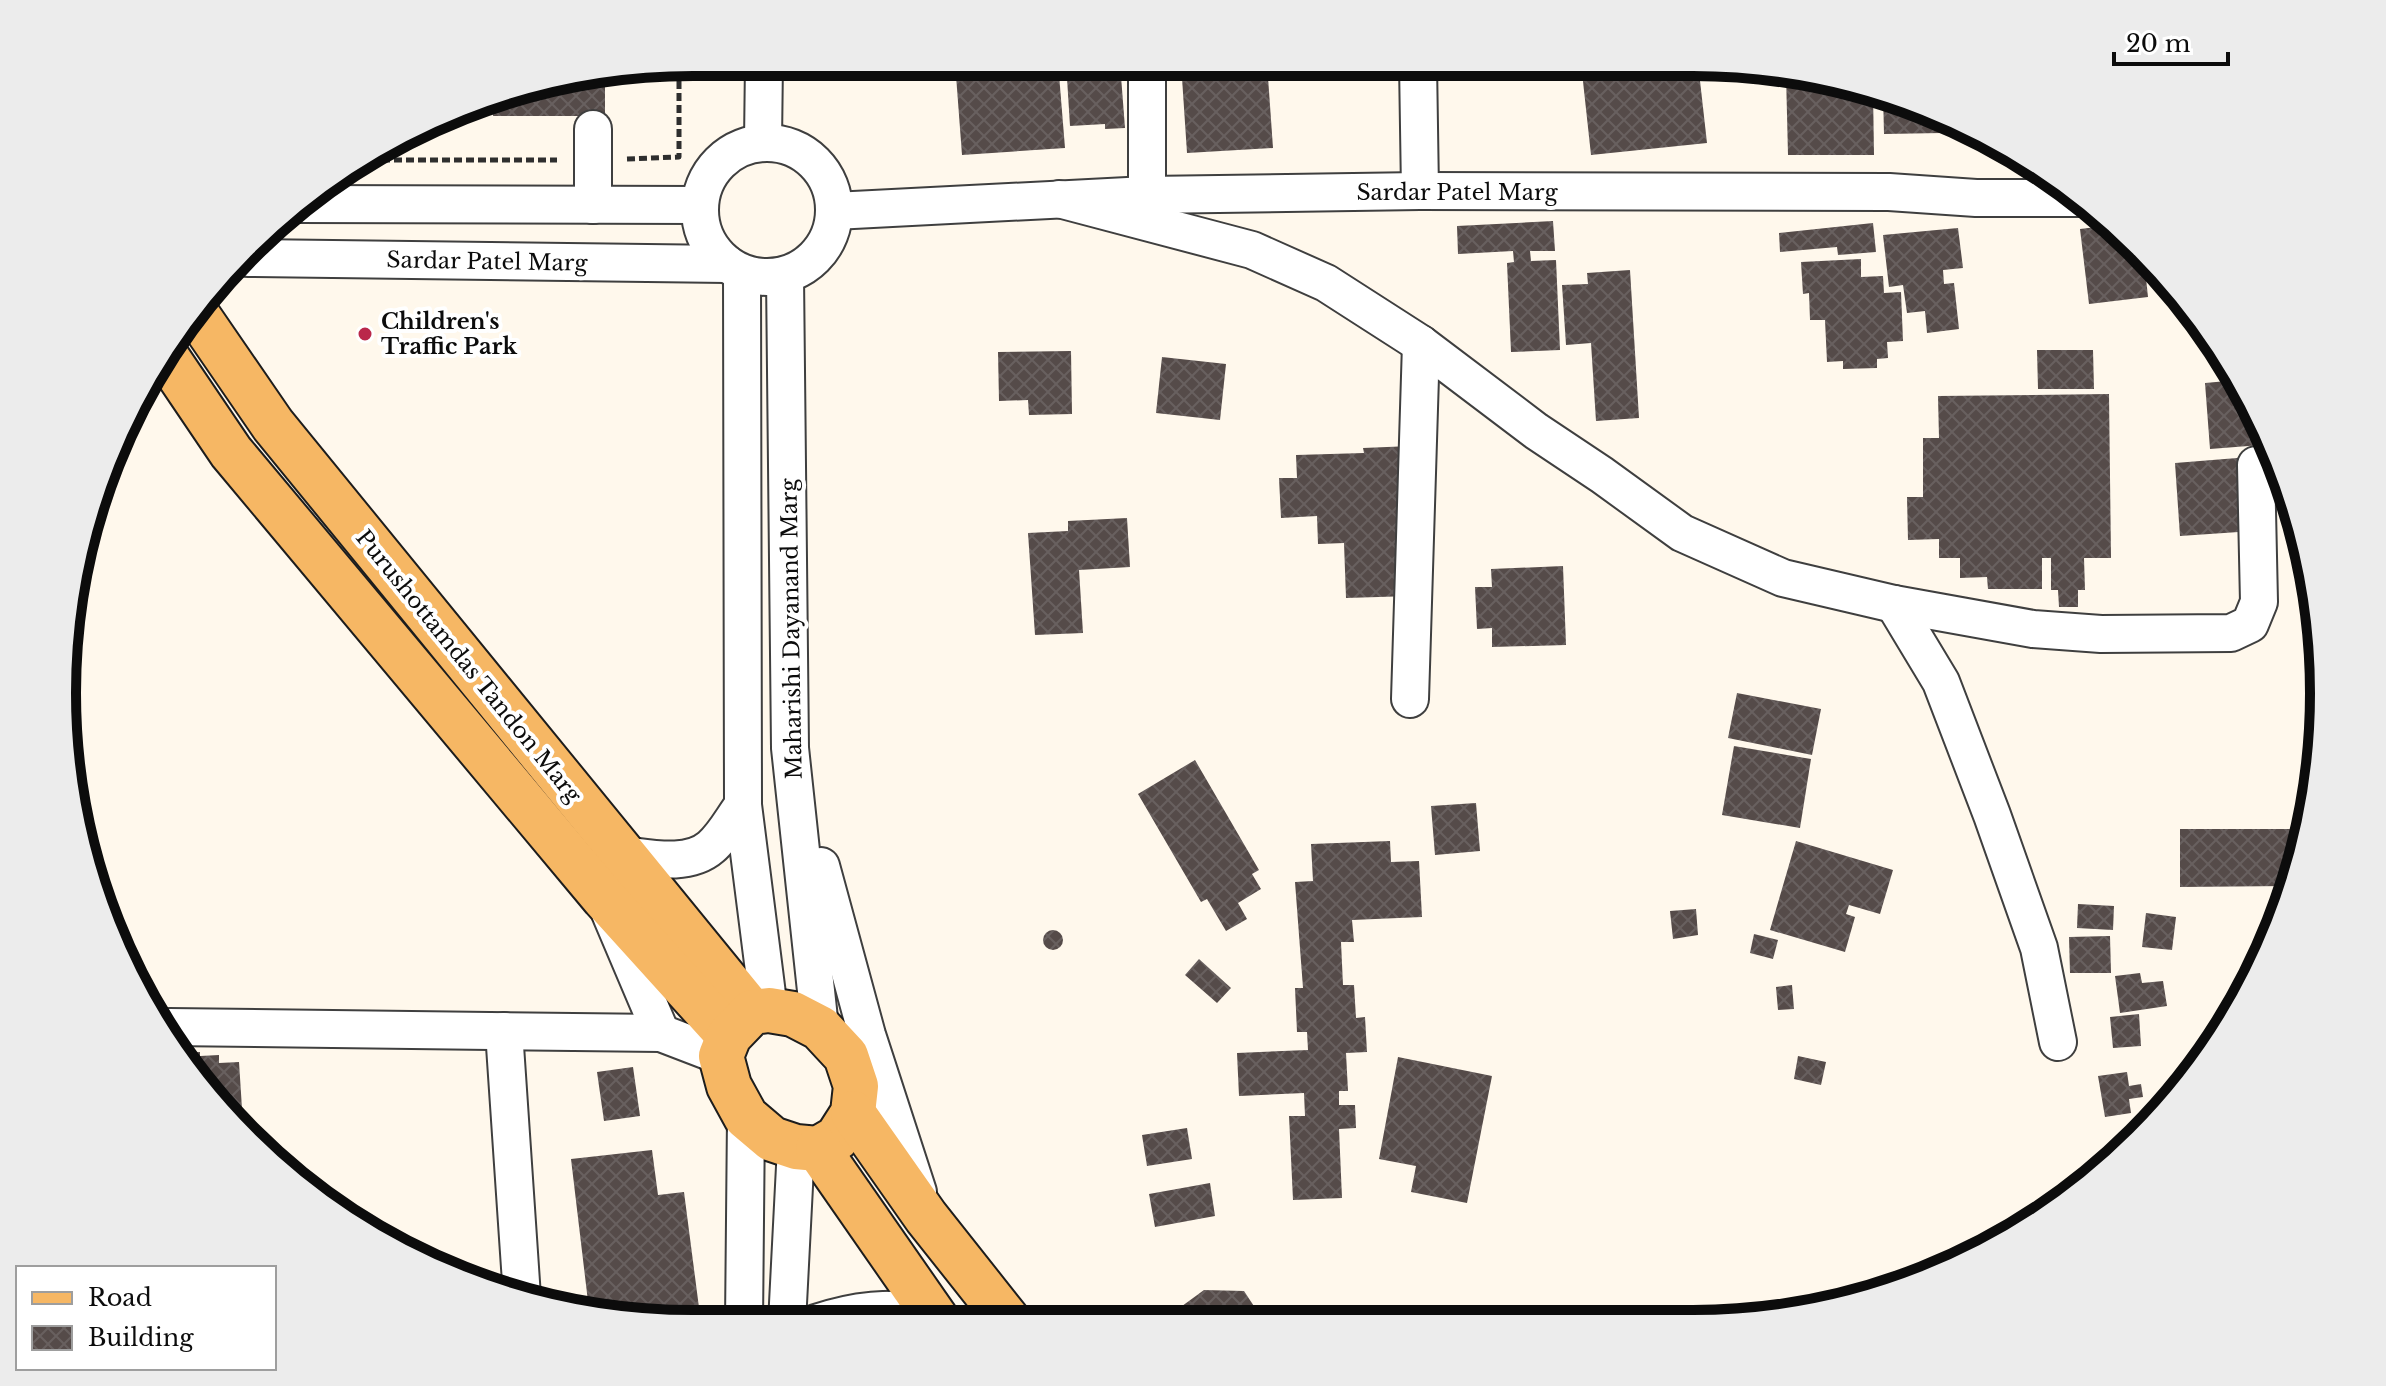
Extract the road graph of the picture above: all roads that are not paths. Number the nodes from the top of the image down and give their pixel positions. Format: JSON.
{"nodes":[{"id":1,"x":764,"y":76,"type":"edge"},
{"id":2,"x":1147,"y":76,"type":"edge"},
{"id":3,"x":1418,"y":76,"type":"edge"},
{"id":4,"x":593,"y":129,"type":"dead end"},
{"id":5,"x":763,"y":142,"type":"junction"},
{"id":6,"x":1420,"y":191,"type":"junction"},
{"id":7,"x":2052,"y":192,"type":"edge"},
{"id":8,"x":1147,"y":195,"type":"junction"},
{"id":9,"x":1059,"y":199,"type":"junction"},
{"id":10,"x":317,"y":204,"type":"edge"},
{"id":11,"x":593,"y":205,"type":"junction"},
{"id":12,"x":700,"y":205,"type":"junction"},
{"id":13,"x":834,"y":211,"type":"junction"},
{"id":14,"x":256,"y":258,"type":"edge"},
{"id":15,"x":734,"y":268,"type":"junction"},
{"id":16,"x":785,"y":276,"type":"junction"},
{"id":17,"x":201,"y":321,"type":"edge"},
{"id":18,"x":1421,"y":344,"type":"junction"},
{"id":19,"x":171,"y":364,"type":"edge"},
{"id":20,"x":2256,"y":465,"type":"dead end"},
{"id":21,"x":1894,"y":604,"type":"junction"},
{"id":22,"x":1410,"y":699,"type":"dead end"},
{"id":23,"x":790,"y":748,"type":"junction"},
{"id":24,"x":743,"y":805,"type":"junction"},
{"id":25,"x":623,"y":855,"type":"junction"},
{"id":26,"x":604,"y":898,"type":"junction"},
{"id":27,"x":174,"y":1027,"type":"edge"},
{"id":28,"x":743,"y":1028,"type":"junction"},
{"id":29,"x":820,"y":1028,"type":"junction"},
{"id":30,"x":504,"y":1031,"type":"junction"},
{"id":31,"x":661,"y":1033,"type":"junction"},
{"id":32,"x":2058,"y":1042,"type":"dead end"},
{"id":33,"x":853,"y":1113,"type":"junction"},
{"id":34,"x":746,"y":1117,"type":"junction"},
{"id":35,"x":807,"y":1148,"type":"junction"},
{"id":36,"x":926,"y":1217,"type":"junction"},
{"id":37,"x":521,"y":1285,"type":"edge"},
{"id":38,"x":744,"y":1310,"type":"edge"},
{"id":39,"x":788,"y":1310,"type":"edge"},
{"id":40,"x":863,"y":1310,"type":"edge"},
{"id":41,"x":899,"y":1310,"type":"edge"},
{"id":42,"x":930,"y":1310,"type":"edge"},
{"id":43,"x":1000,"y":1310,"type":"edge"}],
"edges":[{"from":1,"to":5,"type":"street"},
{"from":2,"to":8,"type":"street"},
{"from":3,"to":6,"type":"street"},
{"from":4,"to":11,"type":"street"},
{"from":5,"to":12,"type":"street"},
{"from":5,"to":13,"type":"street"},
{"from":6,"to":7,"type":"street","name":"Sardar Patel Marg"},
{"from":6,"to":8,"type":"street","name":"Sardar Patel Marg"},
{"from":8,"to":9,"type":"street","name":"Sardar Patel Marg"},
{"from":9,"to":13,"type":"street","name":"Sardar Patel Marg"},
{"from":9,"to":18,"type":"street"},
{"from":10,"to":11,"type":"street"},
{"from":11,"to":12,"type":"street"},
{"from":12,"to":15,"type":"street"},
{"from":13,"to":16,"type":"street"},
{"from":14,"to":15,"type":"street","name":"Sardar Patel Marg"},
{"from":15,"to":16,"type":"street"},
{"from":15,"to":24,"type":"street","name":"Maharishi Dayanand Marg"},
{"from":16,"to":23,"type":"street","name":"Maharishi Dayanand Marg"},
{"from":17,"to":25,"type":"main road","name":"Purushottamdas Tandon Marg"},
{"from":18,"to":21,"type":"street"},
{"from":18,"to":22,"type":"street"},
{"from":19,"to":26,"type":"main road","name":"Purushottamdas Tandon Marg"},
{"from":20,"to":21,"type":"street"},
{"from":21,"to":32,"type":"street"},
{"from":23,"to":29,"type":"street","name":"Maharishi Dayanand Marg"},
{"from":23,"to":36,"type":"street"},
{"from":24,"to":25,"type":"street"},
{"from":24,"to":28,"type":"street","name":"Maharishi Dayanand Marg"},
{"from":25,"to":28,"type":"main road","name":"Purushottamdas Tandon Marg"},
{"from":26,"to":28,"type":"main road","name":"Purushottamdas Tandon Marg"},
{"from":26,"to":31,"type":"street"},
{"from":27,"to":30,"type":"street"},
{"from":28,"to":29,"type":"main road"},
{"from":28,"to":31,"type":"street"},
{"from":28,"to":34,"type":"main road"},
{"from":29,"to":33,"type":"main road"},
{"from":30,"to":31,"type":"street"},
{"from":30,"to":37,"type":"street"},
{"from":33,"to":35,"type":"main road"},
{"from":33,"to":36,"type":"main road"},
{"from":34,"to":35,"type":"main road"},
{"from":34,"to":38,"type":"street"},
{"from":35,"to":39,"type":"street"},
{"from":35,"to":42,"type":"main road"},
{"from":36,"to":43,"type":"main road"},
{"from":40,"to":41,"type":"street"}]}
